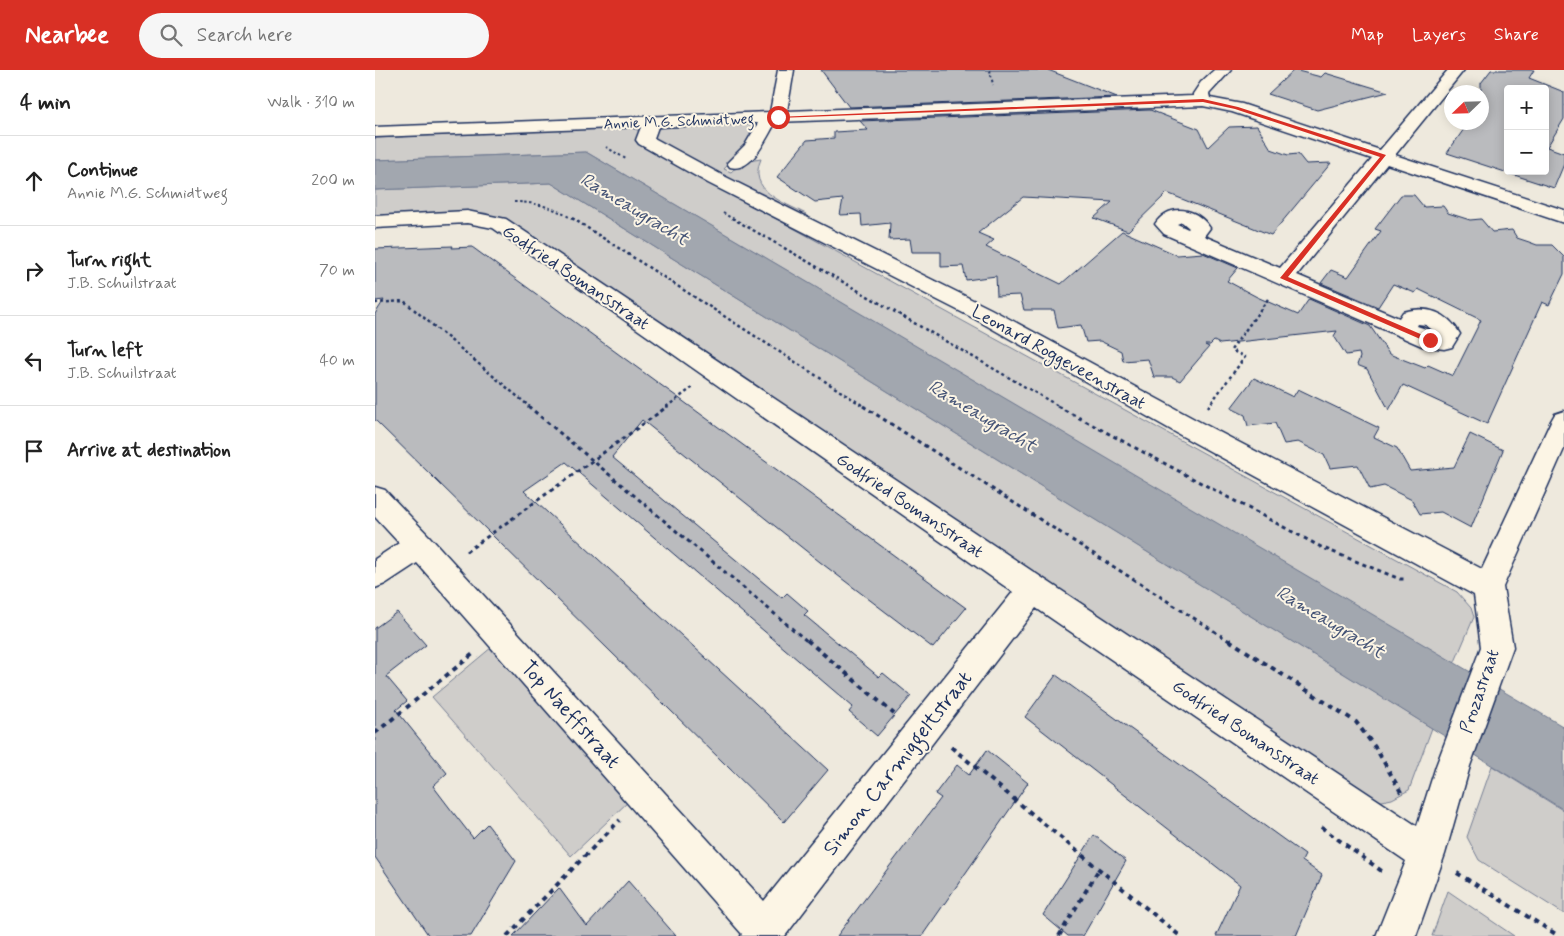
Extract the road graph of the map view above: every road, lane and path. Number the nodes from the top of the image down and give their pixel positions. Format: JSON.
{"nodes":[{"id":1,"x":786,"y":70,"type":"edge"},
{"id":2,"x":1223,"y":70,"type":"edge"},
{"id":3,"x":1456,"y":70,"type":"edge"},
{"id":4,"x":1203,"y":101,"type":"junction"},
{"id":5,"x":774,"y":117,"type":"junction"},
{"id":6,"x":651,"y":122,"type":"junction"},
{"id":7,"x":375,"y":132,"type":"edge"},
{"id":8,"x":601,"y":145,"type":"dead end"},
{"id":9,"x":1384,"y":156,"type":"junction"},
{"id":10,"x":632,"y":162,"type":"dead end"},
{"id":11,"x":736,"y":163,"type":"dead end"},
{"id":12,"x":512,"y":202,"type":"dead end"},
{"id":13,"x":715,"y":208,"type":"dead end"},
{"id":14,"x":1564,"y":217,"type":"edge"},
{"id":15,"x":375,"y":222,"type":"edge"},
{"id":16,"x":1191,"y":238,"type":"dead end"},
{"id":17,"x":1283,"y":278,"type":"junction"},
{"id":18,"x":375,"y":303,"type":"edge"},
{"id":19,"x":1404,"y":329,"type":"dead end"},
{"id":20,"x":694,"y":386,"type":"dead end"},
{"id":21,"x":1564,"y":421,"type":"edge"},
{"id":22,"x":1191,"y":429,"type":"junction"},
{"id":23,"x":593,"y":460,"type":"junction"},
{"id":24,"x":375,"y":498,"type":"edge"},
{"id":25,"x":419,"y":545,"type":"junction"},
{"id":26,"x":441,"y":569,"type":"junction"},
{"id":27,"x":375,"y":575,"type":"edge"},
{"id":28,"x":1409,"y":578,"type":"dead end"},
{"id":29,"x":1488,"y":587,"type":"junction"},
{"id":30,"x":1033,"y":588,"type":"junction"},
{"id":31,"x":499,"y":634,"type":"junction"},
{"id":32,"x":923,"y":730,"type":"junction"},
{"id":33,"x":375,"y":733,"type":"edge"},
{"id":34,"x":644,"y":796,"type":"junction"},
{"id":35,"x":1428,"y":848,"type":"junction"},
{"id":36,"x":1099,"y":869,"type":"junction"},
{"id":37,"x":763,"y":934,"type":"edge"},
{"id":38,"x":507,"y":936,"type":"edge"},
{"id":39,"x":1059,"y":936,"type":"edge"},
{"id":40,"x":1180,"y":936,"type":"edge"},
{"id":41,"x":1396,"y":936,"type":"edge"},
{"id":42,"x":1559,"y":936,"type":"edge"}],
"edges":[{"from":1,"to":5,"type":"street"},
{"from":2,"to":4,"type":"street"},
{"from":3,"to":9,"type":"street"},
{"from":4,"to":5,"type":"street","name":"Annie M.G. Schmidtweg"},
{"from":4,"to":9,"type":"street","name":"Annie M.G. Schmidtweg"},
{"from":5,"to":6,"type":"street","name":"Annie M.G. Schmidtweg"},
{"from":5,"to":11,"type":"street"},
{"from":6,"to":7,"type":"street","name":"Annie M.G. Schmidtweg"},
{"from":6,"to":22,"type":"street","name":"Leonard Roggeveenstraat"},
{"from":8,"to":10,"type":"path"},
{"from":9,"to":14,"type":"street","name":"Annie M.G. Schmidtweg"},
{"from":9,"to":17,"type":"street"},
{"from":12,"to":35,"type":"path"},
{"from":13,"to":28,"type":"path"},
{"from":15,"to":30,"type":"street","name":"Godfried Bomansstraat"},
{"from":16,"to":17,"type":"street"},
{"from":17,"to":19,"type":"street"},
{"from":17,"to":22,"type":"path"},
{"from":18,"to":23,"type":"path"},
{"from":20,"to":23,"type":"path"},
{"from":21,"to":29,"type":"street"},
{"from":22,"to":29,"type":"street","name":"Leonard Roggeveenstraat"},
{"from":23,"to":26,"type":"path"},
{"from":23,"to":32,"type":"path"},
{"from":24,"to":25,"type":"street","name":"Top Naeffstraat"},
{"from":25,"to":26,"type":"street","name":"Top Naeffstraat"},
{"from":25,"to":27,"type":"street"},
{"from":26,"to":31,"type":"street","name":"Top Naeffstraat"},
{"from":29,"to":35,"type":"street","name":"Prozastraat"},
{"from":30,"to":32,"type":"street","name":"Simon Carmiggeltstraat"},
{"from":30,"to":35,"type":"street","name":"Godfried Bomansstraat"},
{"from":31,"to":33,"type":"path"},
{"from":31,"to":34,"type":"street","name":"Top Naeffstraat"},
{"from":32,"to":36,"type":"path"},
{"from":32,"to":37,"type":"street","name":"Simon Carmiggeltstraat"},
{"from":34,"to":37,"type":"street","name":"Top Naeffstraat"},
{"from":34,"to":38,"type":"path"},
{"from":35,"to":41,"type":"street","name":"Prozastraat"},
{"from":35,"to":42,"type":"path"},
{"from":36,"to":39,"type":"path"},
{"from":36,"to":40,"type":"path"}]}
